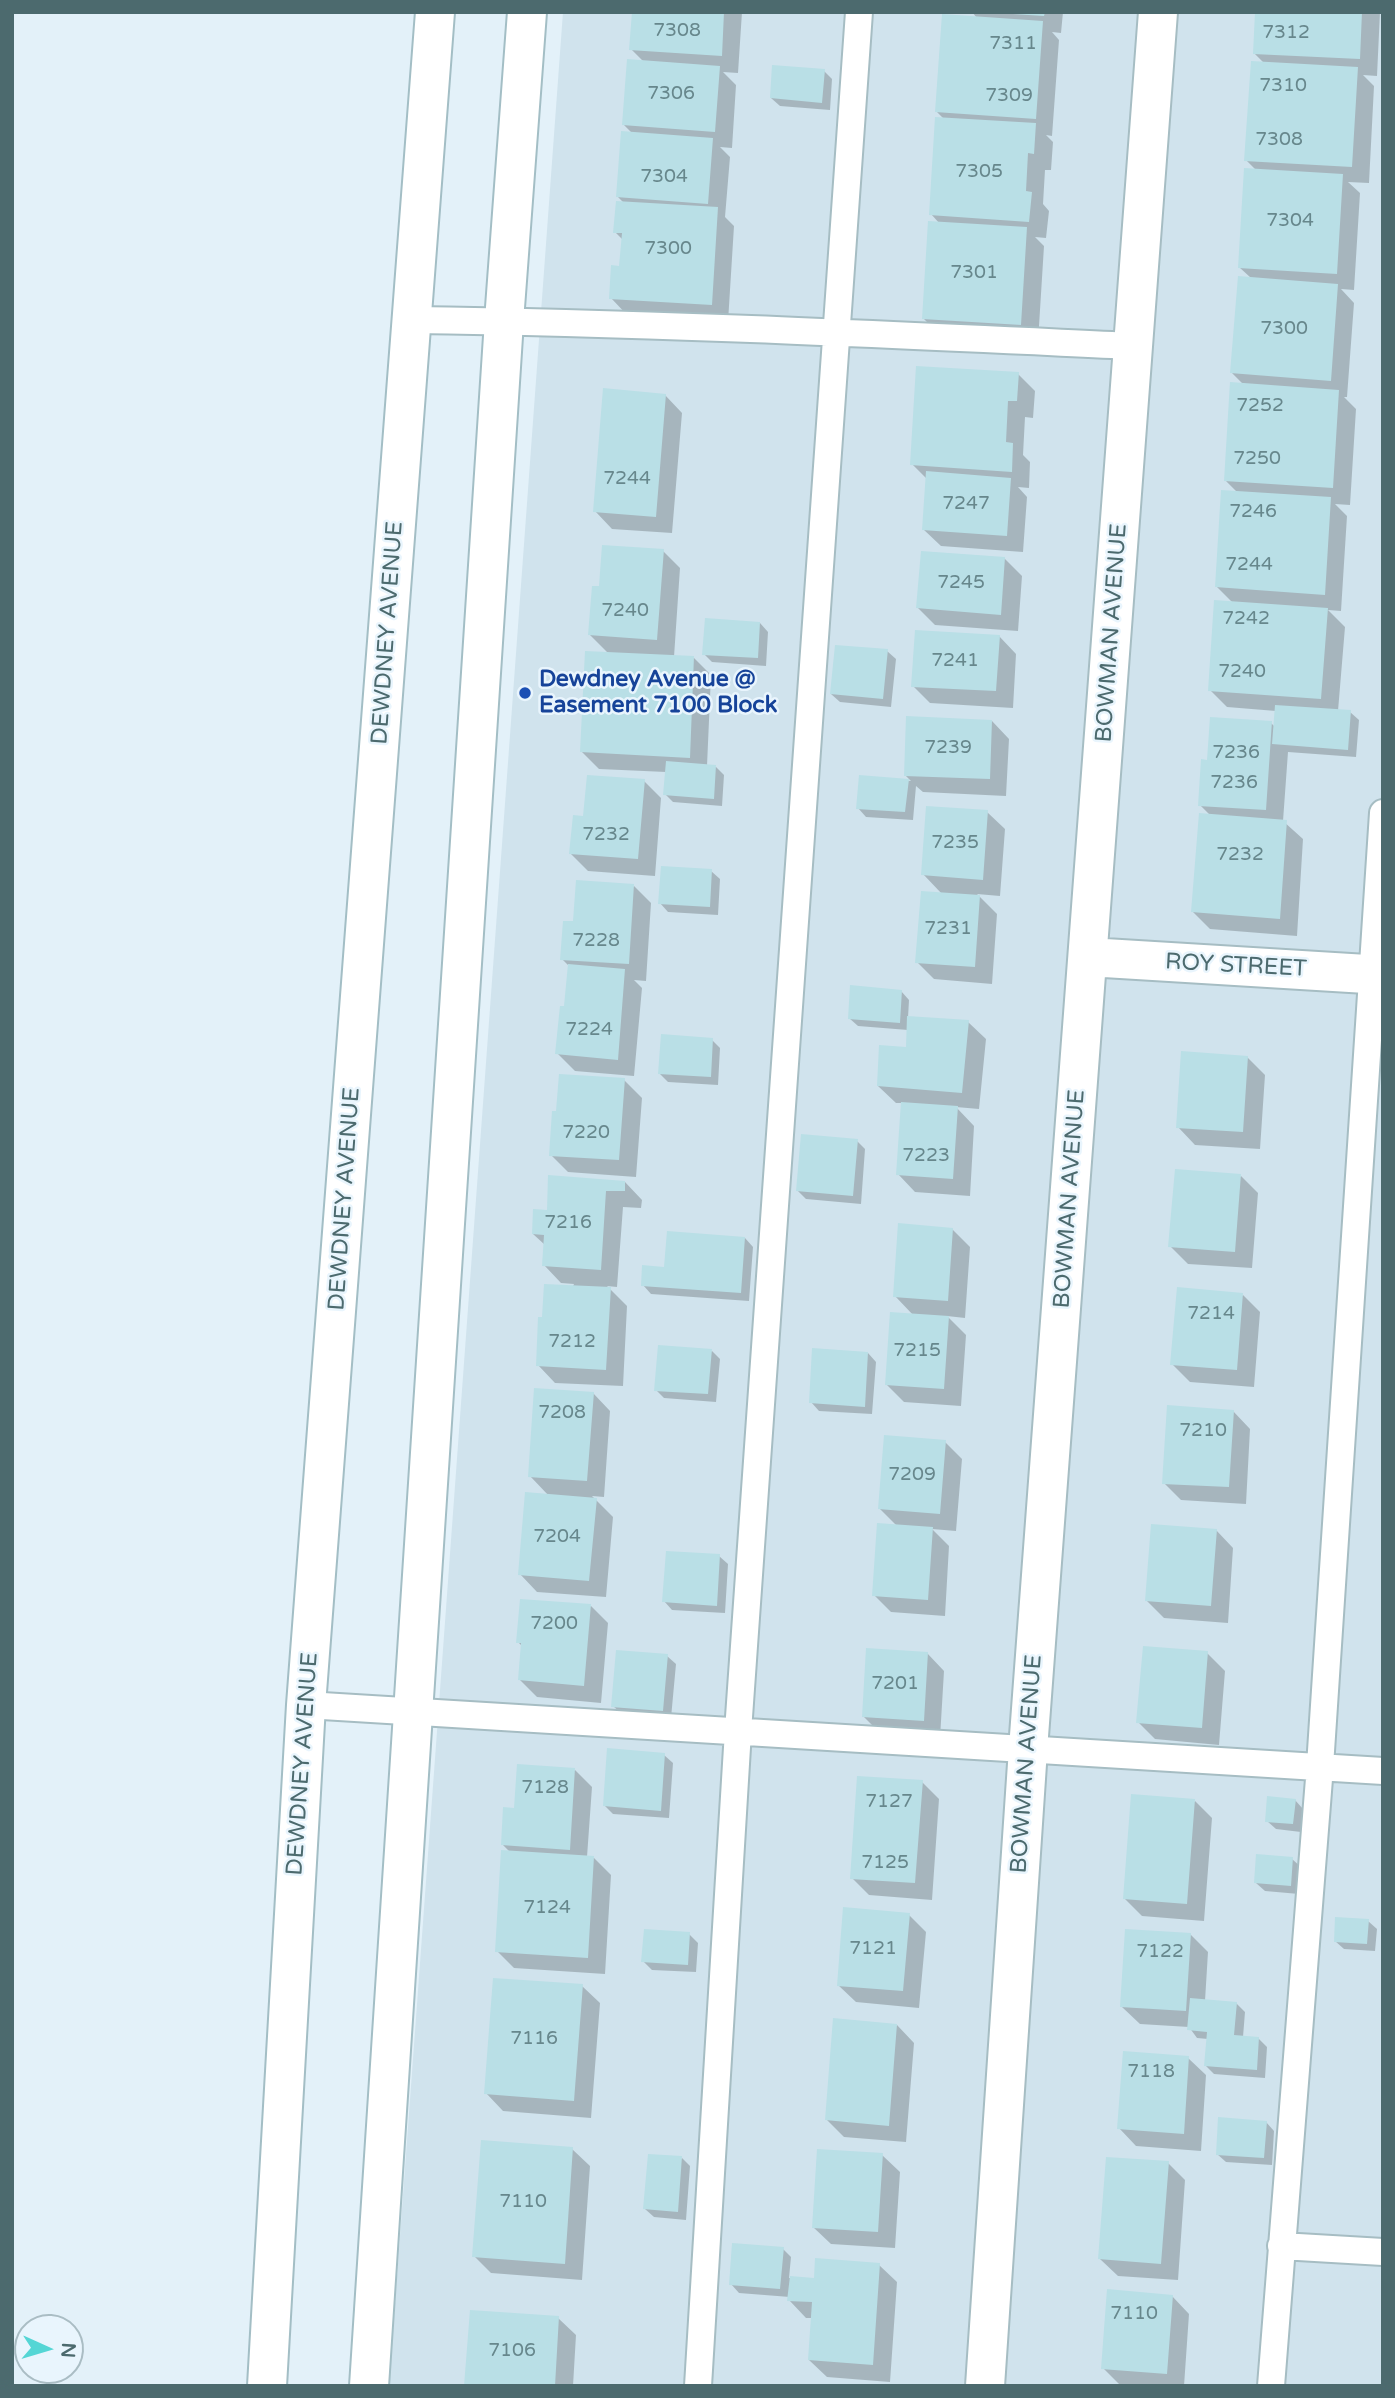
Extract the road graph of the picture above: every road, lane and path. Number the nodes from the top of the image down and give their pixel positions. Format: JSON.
{"nodes":[{"id":1,"x":435,"y":12,"type":"edge"},
{"id":2,"x":527,"y":12,"type":"edge"},
{"id":3,"x":859,"y":12,"type":"edge"},
{"id":4,"x":1158,"y":12,"type":"edge"},
{"id":5,"x":412,"y":320,"type":"junction"},
{"id":6,"x":504,"y":321,"type":"junction"},
{"id":7,"x":835,"y":332,"type":"junction"},
{"id":8,"x":1133,"y":346,"type":"junction"},
{"id":9,"x":1383,"y":813,"type":"edge"},
{"id":10,"x":1088,"y":957,"type":"junction"},
{"id":11,"x":1377,"y":975,"type":"edge"},
{"id":12,"x":306,"y":1705,"type":"junction"},
{"id":13,"x":414,"y":1712,"type":"junction"},
{"id":14,"x":738,"y":1731,"type":"junction"},
{"id":15,"x":1028,"y":1749,"type":"junction"},
{"id":16,"x":1320,"y":1766,"type":"junction"},
{"id":17,"x":1383,"y":1771,"type":"edge"},
{"id":18,"x":1281,"y":2246,"type":"junction"},
{"id":19,"x":1383,"y":2252,"type":"edge"},
{"id":20,"x":267,"y":2386,"type":"edge"},
{"id":21,"x":369,"y":2386,"type":"edge"},
{"id":22,"x":698,"y":2386,"type":"edge"},
{"id":23,"x":985,"y":2386,"type":"edge"},
{"id":24,"x":1271,"y":2386,"type":"edge"}],
"edges":[{"from":1,"to":5,"type":"main road","name":"DEWDNEY AVENUE"},
{"from":2,"to":6,"type":"main road"},
{"from":3,"to":7,"type":"lane"},
{"from":4,"to":8,"type":"main road","name":"BOWMAN AVENUE"},
{"from":5,"to":6,"type":"lane"},
{"from":5,"to":12,"type":"main road","name":"DEWDNEY AVENUE"},
{"from":6,"to":7,"type":"lane"},
{"from":6,"to":13,"type":"main road"},
{"from":7,"to":8,"type":"lane"},
{"from":7,"to":14,"type":"lane"},
{"from":8,"to":10,"type":"main road","name":"BOWMAN AVENUE"},
{"from":9,"to":11,"type":"lane"},
{"from":10,"to":11,"type":"main road","name":"ROY STREET"},
{"from":10,"to":15,"type":"main road","name":"BOWMAN AVENUE"},
{"from":11,"to":16,"type":"lane"},
{"from":12,"to":13,"type":"lane"},
{"from":12,"to":20,"type":"main road","name":"DEWDNEY AVENUE"},
{"from":13,"to":14,"type":"lane"},
{"from":13,"to":21,"type":"main road"},
{"from":14,"to":15,"type":"lane"},
{"from":14,"to":22,"type":"lane"},
{"from":15,"to":16,"type":"lane"},
{"from":15,"to":23,"type":"main road","name":"BOWMAN AVENUE"},
{"from":16,"to":17,"type":"lane"},
{"from":16,"to":18,"type":"lane"},
{"from":18,"to":19,"type":"lane"},
{"from":18,"to":24,"type":"lane"}]}
